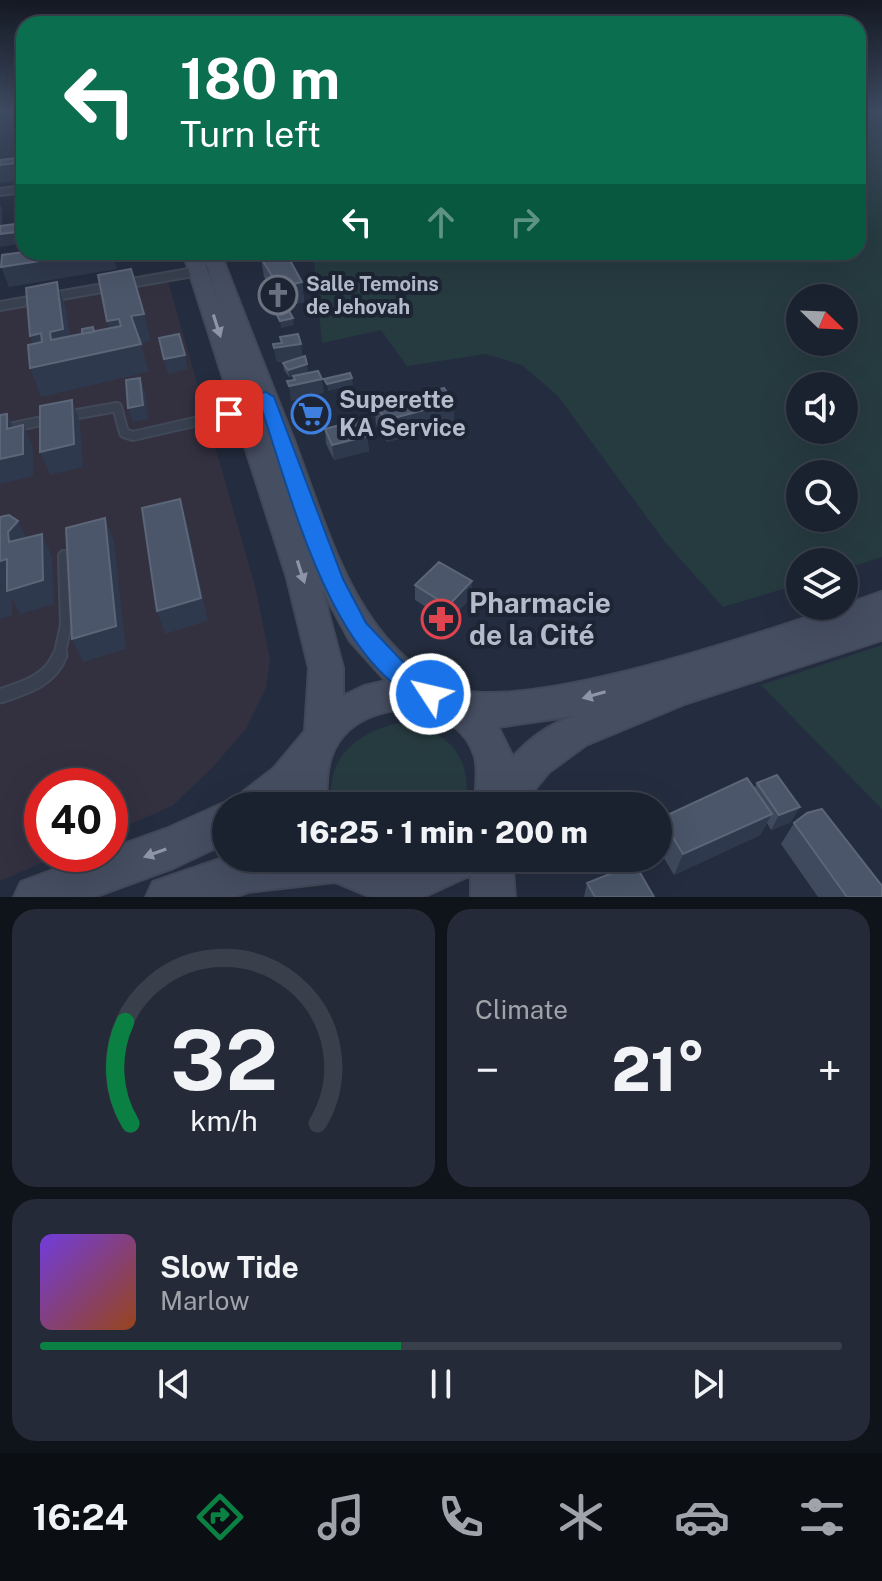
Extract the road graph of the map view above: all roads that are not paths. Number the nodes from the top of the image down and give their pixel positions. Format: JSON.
{"nodes":[{"id":1,"x":205,"y":261,"type":"edge"},
{"id":2,"x":0,"y":306,"type":"edge"},
{"id":3,"x":251,"y":410,"type":"junction"},
{"id":4,"x":0,"y":430,"type":"edge"},
{"id":5,"x":64,"y":556,"type":"edge"},
{"id":6,"x":882,"y":605,"type":"edge"},
{"id":7,"x":882,"y":627,"type":"edge"},
{"id":8,"x":0,"y":696,"type":"edge"},
{"id":9,"x":440,"y":698,"type":"junction"},
{"id":10,"x":317,"y":744,"type":"junction"},
{"id":11,"x":274,"y":792,"type":"edge"},
{"id":12,"x":305,"y":792,"type":"edge"},
{"id":13,"x":498,"y":792,"type":"edge"},
{"id":14,"x":508,"y":792,"type":"edge"},
{"id":15,"x":212,"y":829,"type":"edge"},
{"id":16,"x":245,"y":872,"type":"edge"},
{"id":17,"x":352,"y":872,"type":"edge"},
{"id":18,"x":436,"y":872,"type":"edge"},
{"id":19,"x":492,"y":872,"type":"edge"},
{"id":20,"x":36,"y":897,"type":"edge"},
{"id":21,"x":168,"y":897,"type":"edge"},
{"id":22,"x":493,"y":897,"type":"edge"}],
"edges":[{"from":1,"to":2,"type":"street"},
{"from":1,"to":3,"type":"main road"},
{"from":3,"to":4,"type":"lane"},
{"from":3,"to":9,"type":"main road"},
{"from":3,"to":10,"type":"main road","one_way":true},
{"from":5,"to":8,"type":"lane"},
{"from":6,"to":9,"type":"main road","one_way":true},
{"from":7,"to":14,"type":"main road"},
{"from":9,"to":10,"type":"main road"},
{"from":9,"to":13,"type":"main road"},
{"from":10,"to":11,"type":"main road"},
{"from":10,"to":12,"type":"main road"},
{"from":15,"to":20,"type":"main road","one_way":true},
{"from":16,"to":21,"type":"main road"},
{"from":17,"to":18,"type":"main road"},
{"from":19,"to":22,"type":"main road"}]}
